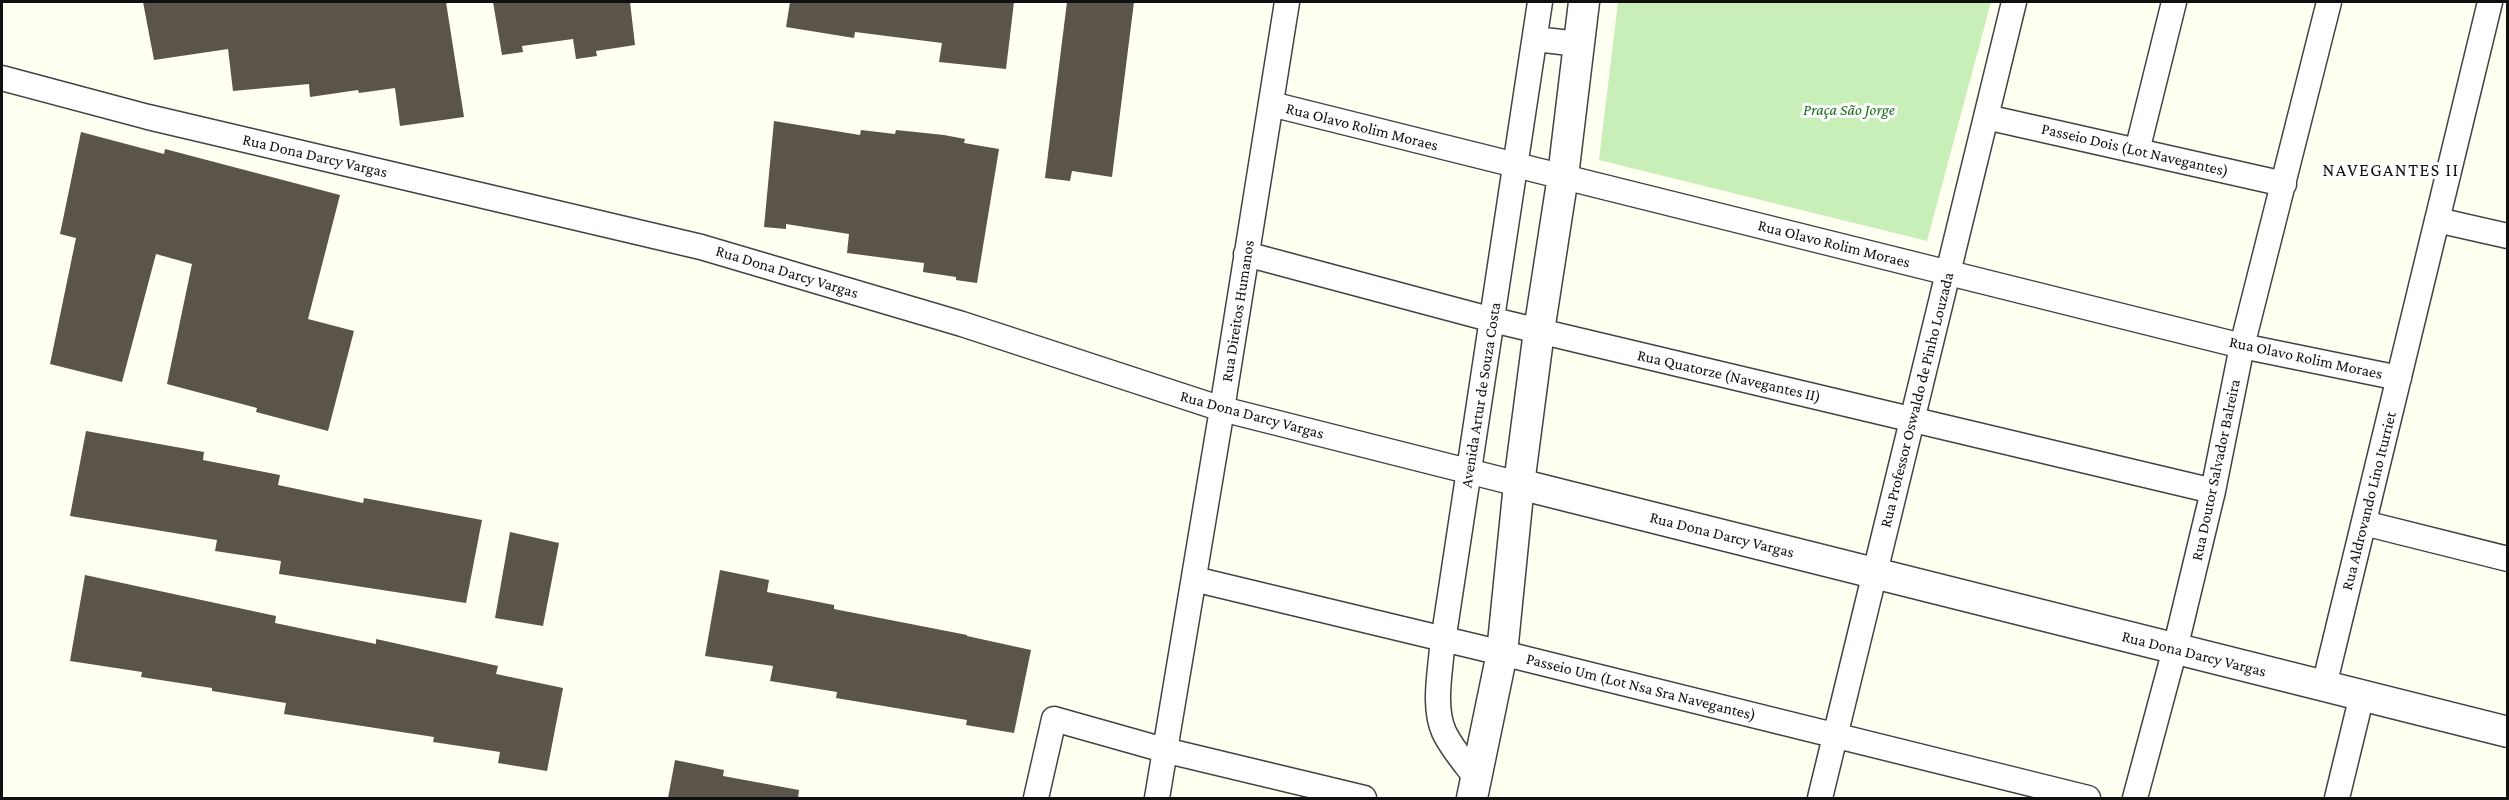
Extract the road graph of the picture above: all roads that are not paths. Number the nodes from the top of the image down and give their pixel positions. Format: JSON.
{"nodes":[{"id":1,"x":1287,"y":2,"type":"edge"},
{"id":2,"x":1540,"y":2,"type":"edge"},
{"id":3,"x":1584,"y":2,"type":"edge"},
{"id":4,"x":2014,"y":2,"type":"edge"},
{"id":5,"x":2174,"y":2,"type":"edge"},
{"id":6,"x":2329,"y":2,"type":"edge"},
{"id":7,"x":2490,"y":2,"type":"edge"},
{"id":8,"x":1535,"y":39,"type":"junction"},
{"id":9,"x":1579,"y":44,"type":"junction"},
{"id":10,"x":2,"y":78,"type":"edge"},
{"id":11,"x":1271,"y":104,"type":"junction"},
{"id":12,"x":1986,"y":117,"type":"junction"},
{"id":13,"x":2138,"y":151,"type":"junction"},
{"id":14,"x":1517,"y":165,"type":"junction"},
{"id":15,"x":1563,"y":176,"type":"junction"},
{"id":16,"x":2284,"y":184,"type":"junction"},
{"id":17,"x":2437,"y":220,"type":"junction"},
{"id":18,"x":2508,"y":236,"type":"edge"},
{"id":19,"x":1246,"y":254,"type":"junction"},
{"id":20,"x":1948,"y":272,"type":"junction"},
{"id":21,"x":1493,"y":320,"type":"junction"},
{"id":22,"x":1539,"y":331,"type":"junction"},
{"id":23,"x":2242,"y":346,"type":"junction"},
{"id":24,"x":2399,"y":378,"type":"junction"},
{"id":25,"x":1222,"y":409,"type":"junction"},
{"id":26,"x":1912,"y":420,"type":"junction"},
{"id":27,"x":1469,"y":472,"type":"junction"},
{"id":28,"x":1519,"y":484,"type":"junction"},
{"id":29,"x":2213,"y":491,"type":"junction"},
{"id":30,"x":2364,"y":523,"type":"junction"},
{"id":31,"x":2508,"y":559,"type":"edge"},
{"id":32,"x":1875,"y":573,"type":"junction"},
{"id":33,"x":1194,"y":579,"type":"junction"},
{"id":34,"x":2175,"y":649,"type":"junction"},
{"id":35,"x":1502,"y":653,"type":"junction"},
{"id":36,"x":2324,"y":686,"type":"junction"},
{"id":37,"x":2362,"y":695,"type":"junction"},
{"id":38,"x":2508,"y":732,"type":"edge"},
{"id":39,"x":1835,"y":736,"type":"junction"},
{"id":40,"x":1164,"y":750,"type":"junction"},
{"id":41,"x":1474,"y":788,"type":"edge"},
{"id":42,"x":1036,"y":798,"type":"edge"},
{"id":43,"x":1157,"y":798,"type":"edge"},
{"id":44,"x":1364,"y":798,"type":"edge"},
{"id":45,"x":1820,"y":798,"type":"edge"},
{"id":46,"x":2088,"y":798,"type":"edge"},
{"id":47,"x":2134,"y":798,"type":"edge"},
{"id":48,"x":2337,"y":798,"type":"edge"}],
"edges":[{"from":1,"to":11,"type":"street","name":"Rua Direitos Humanos"},
{"from":2,"to":8,"type":"street","name":"Avenida Artur de Souza Costa"},
{"from":3,"to":9,"type":"street","name":"Avenida Artur de Souza Costa"},
{"from":4,"to":12,"type":"street","name":"Rua Professor Oswaldo de Pinho Louzada"},
{"from":5,"to":13,"type":"street"},
{"from":6,"to":16,"type":"street","name":"Rua Doutor Salvador Balreira"},
{"from":7,"to":17,"type":"street","name":"Rua Aldrovando Lino Iturriet"},
{"from":8,"to":9,"type":"street"},
{"from":8,"to":14,"type":"street","name":"Avenida Artur de Souza Costa"},
{"from":9,"to":15,"type":"street","name":"Avenida Artur de Souza Costa"},
{"from":10,"to":25,"type":"street","name":"Rua Dona Darcy Vargas"},
{"from":11,"to":14,"type":"street","name":"Rua Olavo Rolim Moraes"},
{"from":11,"to":19,"type":"street","name":"Rua Direitos Humanos"},
{"from":12,"to":13,"type":"street","name":"Passeio Dois (Lot Navegantes)"},
{"from":12,"to":20,"type":"street","name":"Rua Professor Oswaldo de Pinho Louzada"},
{"from":13,"to":16,"type":"street","name":"Passeio Dois (Lot Navegantes)"},
{"from":14,"to":15,"type":"street","name":"Rua Olavo Rolim Moraes"},
{"from":14,"to":21,"type":"street","name":"Avenida Artur de Souza Costa"},
{"from":15,"to":20,"type":"street","name":"Rua Olavo Rolim Moraes"},
{"from":15,"to":22,"type":"street","name":"Avenida Artur de Souza Costa"},
{"from":16,"to":23,"type":"street","name":"Rua Doutor Salvador Balreira"},
{"from":17,"to":18,"type":"street"},
{"from":17,"to":24,"type":"street","name":"Rua Aldrovando Lino Iturriet"},
{"from":19,"to":21,"type":"street","name":"Rua Quatorze (Navegantes II)"},
{"from":19,"to":25,"type":"street","name":"Rua Direitos Humanos"},
{"from":20,"to":23,"type":"street","name":"Rua Olavo Rolim Moraes"},
{"from":20,"to":26,"type":"street","name":"Rua Professor Oswaldo de Pinho Louzada"},
{"from":21,"to":22,"type":"street","name":"Rua Quatorze (Navegantes II)"},
{"from":21,"to":27,"type":"street","name":"Avenida Artur de Souza Costa"},
{"from":22,"to":26,"type":"street","name":"Rua Quatorze (Navegantes II)"},
{"from":22,"to":28,"type":"street","name":"Avenida Artur de Souza Costa"},
{"from":23,"to":24,"type":"street","name":"Rua Olavo Rolim Moraes"},
{"from":23,"to":29,"type":"street","name":"Rua Doutor Salvador Balreira"},
{"from":24,"to":30,"type":"street","name":"Rua Aldrovando Lino Iturriet"},
{"from":25,"to":27,"type":"street","name":"Rua Dona Darcy Vargas"},
{"from":25,"to":33,"type":"street","name":"Rua Direitos Humanos"},
{"from":26,"to":29,"type":"street","name":"Rua Quatorze (Navegantes II)"},
{"from":26,"to":32,"type":"street","name":"Rua Professor Oswaldo de Pinho Louzada"},
{"from":27,"to":28,"type":"street","name":"Rua Dona Darcy Vargas"},
{"from":27,"to":41,"type":"street","name":"Avenida Artur de Souza Costa"},
{"from":28,"to":32,"type":"street","name":"Rua Dona Darcy Vargas"},
{"from":28,"to":35,"type":"street","name":"Avenida Artur de Souza Costa"},
{"from":29,"to":34,"type":"street","name":"Rua Doutor Salvador Balreira"},
{"from":30,"to":31,"type":"street"},
{"from":30,"to":36,"type":"street","name":"Rua Aldrovando Lino Iturriet"},
{"from":32,"to":34,"type":"street","name":"Rua Dona Darcy Vargas"},
{"from":32,"to":39,"type":"street","name":"Rua Professor Oswaldo de Pinho Louzada"},
{"from":33,"to":35,"type":"street","name":"Passeio Um (Lot Nsa Sra Navegantes)"},
{"from":33,"to":40,"type":"street","name":"Rua Direitos Humanos"},
{"from":34,"to":36,"type":"street","name":"Rua Dona Darcy Vargas"},
{"from":34,"to":47,"type":"street","name":"Rua Doutor Salvador Balreira"},
{"from":35,"to":39,"type":"street","name":"Passeio Um (Lot Nsa Sra Navegantes)"},
{"from":35,"to":41,"type":"street","name":"Avenida Artur de Souza Costa"},
{"from":36,"to":37,"type":"street","name":"Rua Dona Darcy Vargas"},
{"from":37,"to":38,"type":"street","name":"Rua Dona Darcy Vargas"},
{"from":37,"to":48,"type":"street"},
{"from":39,"to":45,"type":"street","name":"Rua Professor Oswaldo de Pinho Louzada"},
{"from":39,"to":46,"type":"street","name":"Passeio Um (Lot Nsa Sra Navegantes)"},
{"from":40,"to":42,"type":"street"},
{"from":40,"to":43,"type":"street","name":"Rua Direitos Humanos"},
{"from":40,"to":44,"type":"street"}]}
